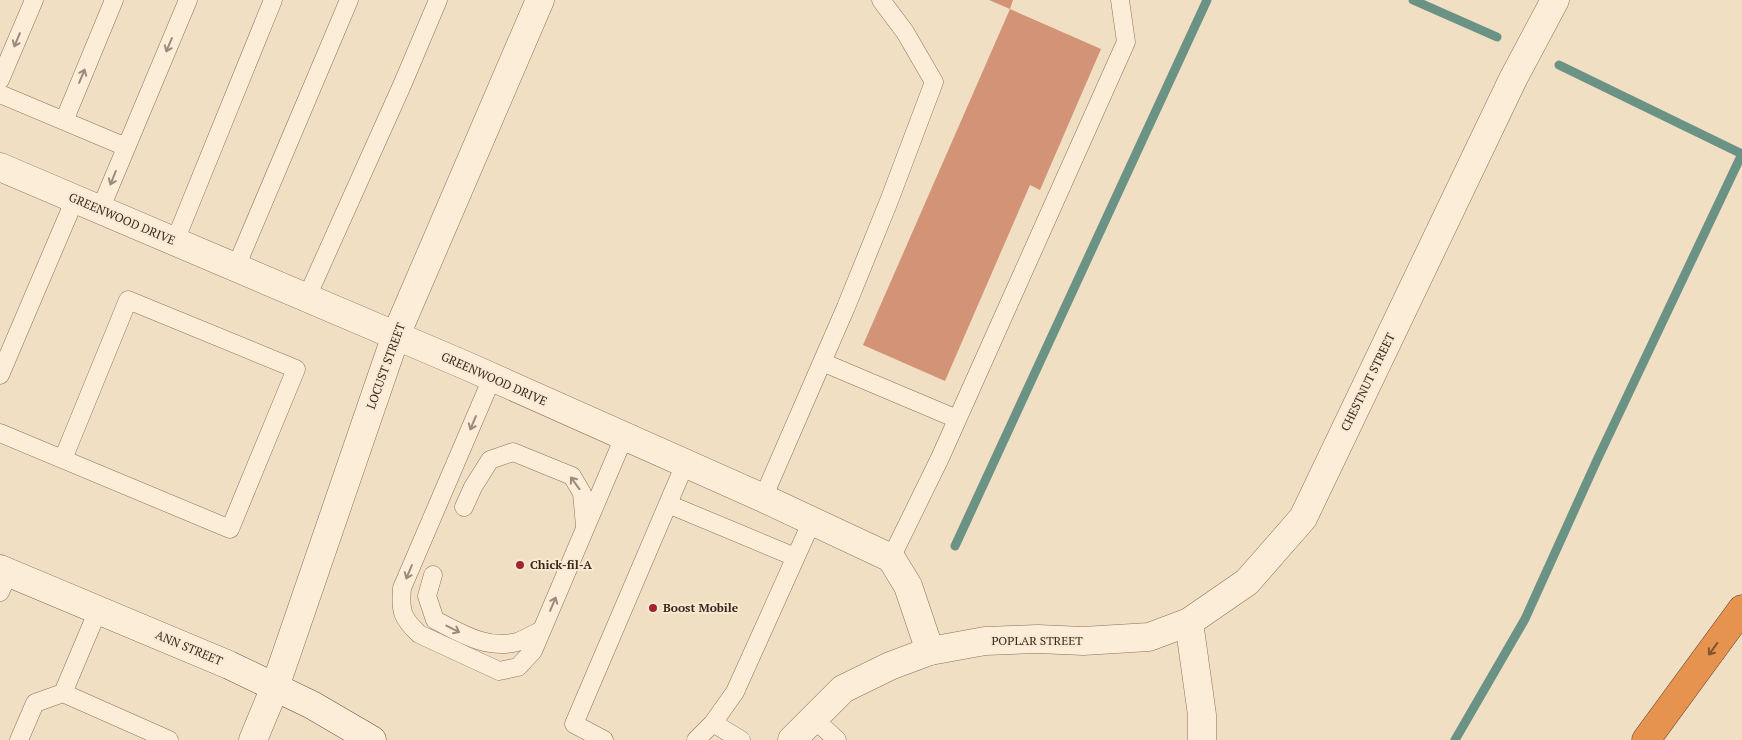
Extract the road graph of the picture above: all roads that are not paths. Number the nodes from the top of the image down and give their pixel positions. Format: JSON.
{"nodes":[{"id":1,"x":34,"y":0,"type":"edge"},
{"id":2,"x":114,"y":0,"type":"edge"},
{"id":3,"x":188,"y":0,"type":"edge"},
{"id":4,"x":273,"y":0,"type":"edge"},
{"id":5,"x":349,"y":0,"type":"edge"},
{"id":6,"x":438,"y":0,"type":"edge"},
{"id":7,"x":540,"y":0,"type":"edge"},
{"id":8,"x":881,"y":0,"type":"edge"},
{"id":9,"x":1120,"y":0,"type":"edge"},
{"id":10,"x":1554,"y":0,"type":"edge"},
{"id":11,"x":0,"y":80,"type":"edge"},
{"id":12,"x":0,"y":94,"type":"edge"},
{"id":13,"x":64,"y":121,"type":"junction"},
{"id":14,"x":126,"y":147,"type":"junction"},
{"id":15,"x":0,"y":167,"type":"edge"},
{"id":16,"x":75,"y":199,"type":"junction"},
{"id":17,"x":100,"y":210,"type":"junction"},
{"id":18,"x":175,"y":241,"type":"junction"},
{"id":19,"x":236,"y":267,"type":"junction"},
{"id":20,"x":307,"y":298,"type":"junction"},
{"id":21,"x":396,"y":335,"type":"junction"},
{"id":22,"x":822,"y":362,"type":"junction"},
{"id":23,"x":0,"y":375,"type":"edge"},
{"id":24,"x":492,"y":378,"type":"junction"},
{"id":25,"x":957,"y":419,"type":"junction"},
{"id":26,"x":0,"y":433,"type":"edge"},
{"id":27,"x":624,"y":437,"type":"junction"},
{"id":28,"x":62,"y":459,"type":"junction"},
{"id":29,"x":685,"y":464,"type":"junction"},
{"id":30,"x":763,"y":498,"type":"junction"},
{"id":31,"x":668,"y":504,"type":"junction"},
{"id":32,"x":464,"y":507,"type":"dead end"},
{"id":33,"x":812,"y":521,"type":"junction"},
{"id":34,"x":585,"y":529,"type":"junction"},
{"id":35,"x":795,"y":557,"type":"junction"},
{"id":36,"x":891,"y":558,"type":"junction"},
{"id":37,"x":432,"y":575,"type":"dead end"},
{"id":38,"x":3,"y":578,"type":"edge"},
{"id":39,"x":98,"y":610,"type":"junction"},
{"id":40,"x":1742,"y":610,"type":"edge"},
{"id":41,"x":1189,"y":622,"type":"junction"},
{"id":42,"x":542,"y":630,"type":"junction"},
{"id":43,"x":930,"y":651,"type":"junction"},
{"id":44,"x":275,"y":687,"type":"junction"},
{"id":45,"x":63,"y":693,"type":"junction"},
{"id":46,"x":813,"y":718,"type":"junction"},
{"id":47,"x":712,"y":723,"type":"junction"},
{"id":48,"x":19,"y":740,"type":"edge"},
{"id":49,"x":168,"y":740,"type":"edge"},
{"id":50,"x":253,"y":740,"type":"edge"},
{"id":51,"x":372,"y":740,"type":"edge"},
{"id":52,"x":604,"y":740,"type":"edge"},
{"id":53,"x":696,"y":740,"type":"edge"},
{"id":54,"x":741,"y":740,"type":"edge"},
{"id":55,"x":792,"y":740,"type":"edge"},
{"id":56,"x":837,"y":740,"type":"edge"},
{"id":57,"x":1202,"y":740,"type":"edge"},
{"id":58,"x":1646,"y":740,"type":"edge"}],
"edges":[{"from":1,"to":11,"type":"lane","one_way":true},
{"from":13,"to":2,"type":"lane","one_way":true},
{"from":3,"to":14,"type":"lane","one_way":true},
{"from":4,"to":18,"type":"lane"},
{"from":5,"to":19,"type":"lane"},
{"from":6,"to":20,"type":"lane"},
{"from":7,"to":21,"type":"street","name":"LOCUST STREET"},
{"from":8,"to":22,"type":"lane"},
{"from":9,"to":25,"type":"lane"},
{"from":10,"to":41,"type":"street","name":"CHESTNUT STREET"},
{"from":12,"to":13,"type":"lane"},
{"from":13,"to":14,"type":"lane"},
{"from":14,"to":17,"type":"lane","one_way":true},
{"from":15,"to":16,"type":"street","name":"GREENWOOD DRIVE"},
{"from":16,"to":17,"type":"street","name":"GREENWOOD DRIVE"},
{"from":16,"to":23,"type":"lane"},
{"from":17,"to":18,"type":"street","name":"GREENWOOD DRIVE"},
{"from":18,"to":19,"type":"street","name":"GREENWOOD DRIVE"},
{"from":19,"to":20,"type":"street","name":"GREENWOOD DRIVE"},
{"from":20,"to":21,"type":"street","name":"GREENWOOD DRIVE"},
{"from":21,"to":24,"type":"street","name":"GREENWOOD DRIVE"},
{"from":21,"to":44,"type":"street","name":"LOCUST STREET"},
{"from":22,"to":25,"type":"lane"},
{"from":22,"to":30,"type":"lane"},
{"from":24,"to":27,"type":"street","name":"GREENWOOD DRIVE"},
{"from":24,"to":42,"type":"lane","one_way":true},
{"from":25,"to":36,"type":"lane"},
{"from":26,"to":28,"type":"lane"},
{"from":27,"to":29,"type":"street","name":"GREENWOOD DRIVE"},
{"from":27,"to":34,"type":"lane"},
{"from":28,"to":28,"type":"lane"},
{"from":29,"to":30,"type":"street","name":"GREENWOOD DRIVE"},
{"from":29,"to":31,"type":"lane"},
{"from":30,"to":33,"type":"street","name":"GREENWOOD DRIVE"},
{"from":31,"to":35,"type":"lane"},
{"from":31,"to":52,"type":"lane"},
{"from":34,"to":32,"type":"lane","one_way":true},
{"from":33,"to":35,"type":"lane"},
{"from":33,"to":36,"type":"street","name":"GREENWOOD DRIVE"},
{"from":42,"to":34,"type":"lane","one_way":true},
{"from":35,"to":47,"type":"lane"},
{"from":36,"to":43,"type":"street"},
{"from":37,"to":42,"type":"lane","one_way":true},
{"from":38,"to":39,"type":"street","name":"ANN STREET"},
{"from":39,"to":44,"type":"street","name":"ANN STREET"},
{"from":39,"to":45,"type":"lane"},
{"from":40,"to":58,"type":"highway","one_way":true},
{"from":41,"to":43,"type":"street","name":"POPLAR STREET"},
{"from":41,"to":57,"type":"street"},
{"from":43,"to":46,"type":"street","name":"POPLAR STREET"},
{"from":44,"to":50,"type":"street","name":"LOCUST STREET"},
{"from":44,"to":51,"type":"street","name":"ANN STREET"},
{"from":45,"to":48,"type":"lane"},
{"from":45,"to":49,"type":"lane"},
{"from":46,"to":55,"type":"street","name":"POPLAR STREET"},
{"from":46,"to":56,"type":"lane"},
{"from":47,"to":53,"type":"lane"},
{"from":47,"to":54,"type":"lane"}]}
